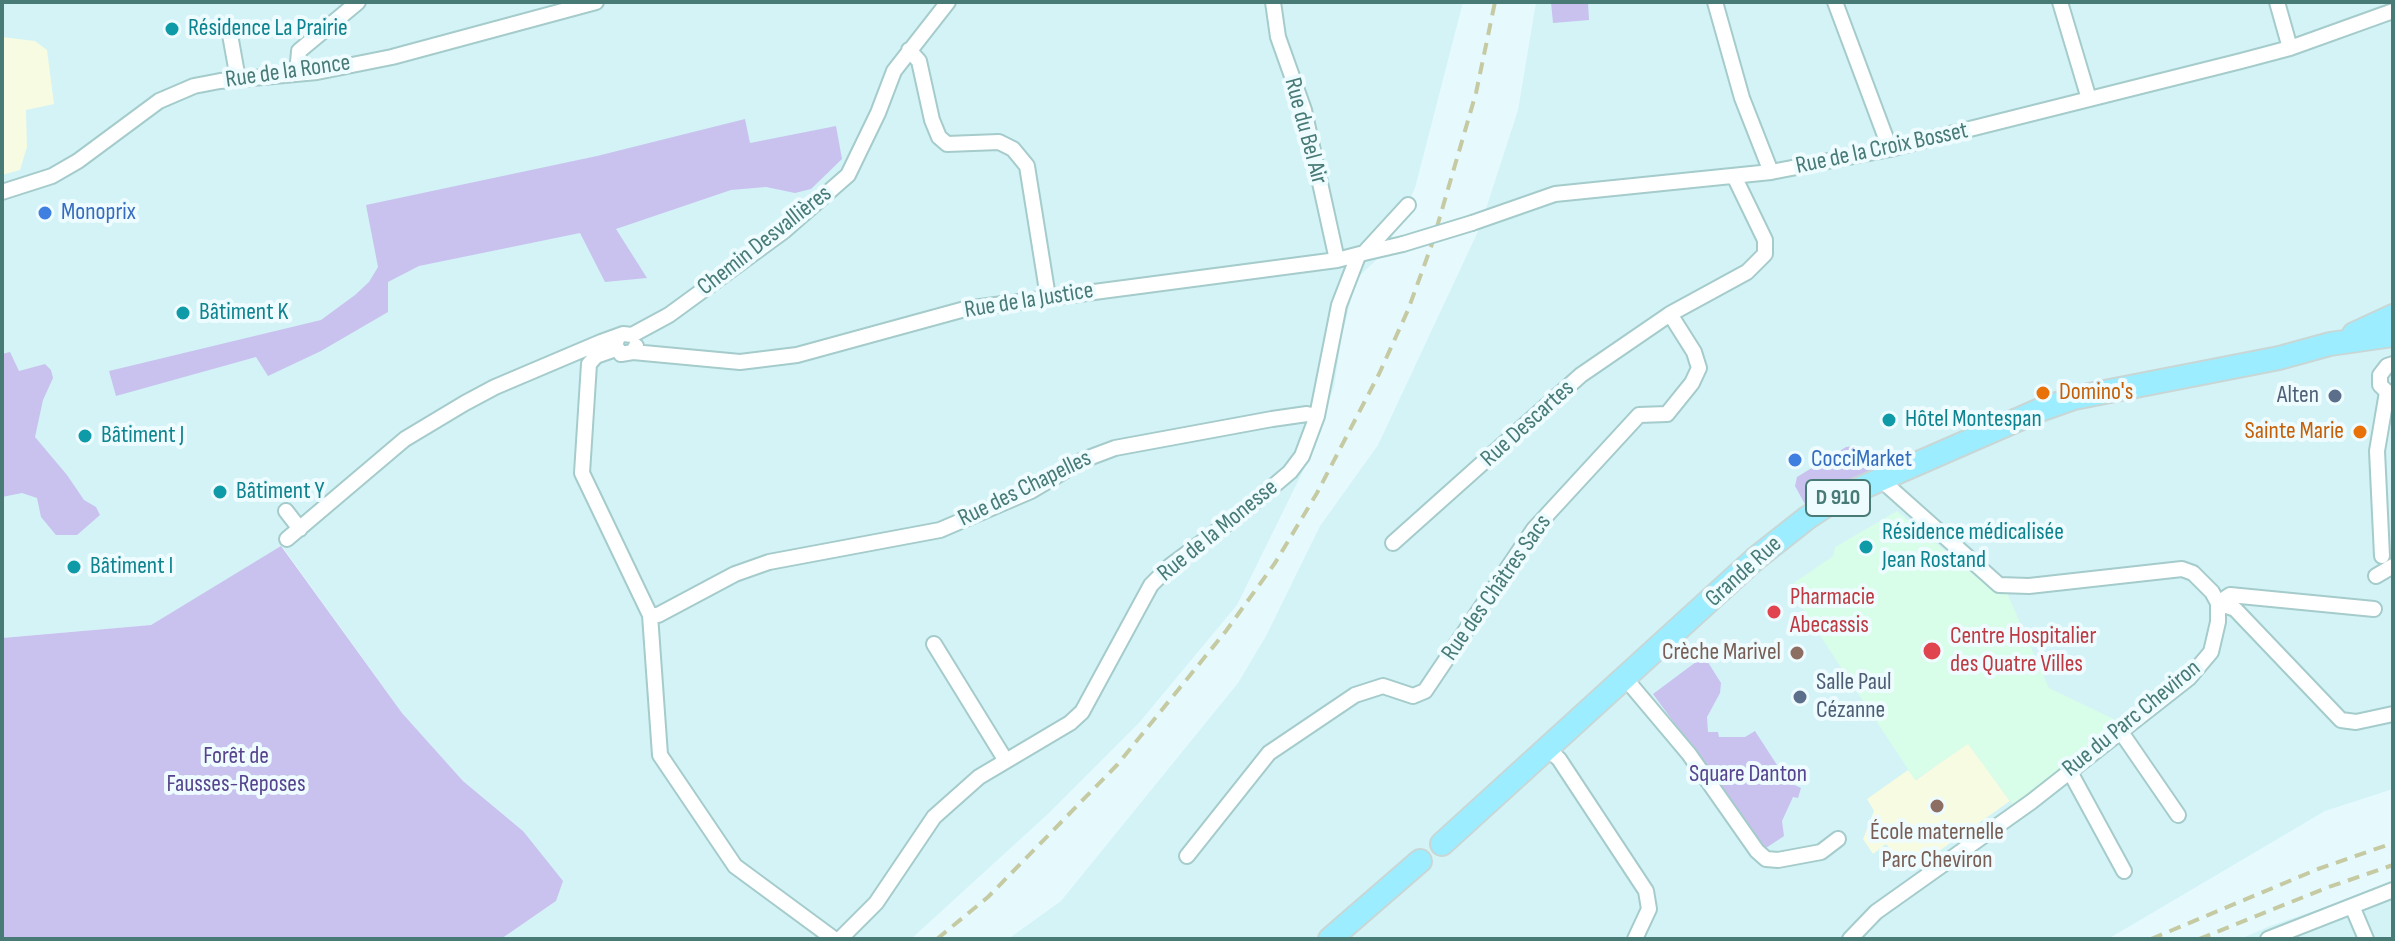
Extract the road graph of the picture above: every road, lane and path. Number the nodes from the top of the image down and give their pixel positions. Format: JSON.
{"nodes":[{"id":1,"x":358,"y":2,"type":"edge"},
{"id":2,"x":596,"y":2,"type":"edge"},
{"id":3,"x":1273,"y":2,"type":"edge"},
{"id":4,"x":1715,"y":2,"type":"edge"},
{"id":5,"x":1835,"y":2,"type":"edge"},
{"id":6,"x":2060,"y":2,"type":"edge"},
{"id":7,"x":2277,"y":2,"type":"edge"},
{"id":8,"x":946,"y":3,"type":"edge"},
{"id":9,"x":2393,"y":11,"type":"edge"},
{"id":10,"x":229,"y":29,"type":"dead end"},
{"id":11,"x":2290,"y":48,"type":"junction"},
{"id":12,"x":909,"y":50,"type":"junction"},
{"id":13,"x":297,"y":74,"type":"junction"},
{"id":14,"x":238,"y":79,"type":"junction"},
{"id":15,"x":2089,"y":99,"type":"junction"},
{"id":16,"x":1890,"y":149,"type":"junction"},
{"id":17,"x":1771,"y":172,"type":"junction"},
{"id":18,"x":1734,"y":176,"type":"junction"},
{"id":19,"x":2,"y":192,"type":"edge"},
{"id":20,"x":1408,"y":205,"type":"dead end"},
{"id":21,"x":1361,"y":254,"type":"junction"},
{"id":22,"x":1337,"y":260,"type":"junction"},
{"id":23,"x":1048,"y":297,"type":"junction"},
{"id":24,"x":1670,"y":314,"type":"junction"},
{"id":25,"x":2393,"y":316,"type":"edge"},
{"id":26,"x":2393,"y":335,"type":"edge"},
{"id":27,"x":622,"y":340,"type":"junction"},
{"id":28,"x":2330,"y":344,"type":"junction"},
{"id":29,"x":575,"y":355,"type":"junction"},
{"id":30,"x":589,"y":364,"type":"junction"},
{"id":31,"x":2393,"y":364,"type":"edge"},
{"id":32,"x":2390,"y":392,"type":"edge"},
{"id":33,"x":1317,"y":416,"type":"junction"},
{"id":34,"x":1879,"y":478,"type":"junction"},
{"id":35,"x":286,"y":511,"type":"dead end"},
{"id":36,"x":300,"y":529,"type":"junction"},
{"id":37,"x":287,"y":539,"type":"dead end"},
{"id":38,"x":1393,"y":543,"type":"dead end"},
{"id":39,"x":2388,"y":561,"type":"edge"},
{"id":40,"x":2376,"y":576,"type":"dead end"},
{"id":41,"x":2218,"y":603,"type":"junction"},
{"id":42,"x":2374,"y":609,"type":"dead end"},
{"id":43,"x":650,"y":615,"type":"junction"},
{"id":44,"x":934,"y":644,"type":"dead end"},
{"id":45,"x":1625,"y":678,"type":"junction"},
{"id":46,"x":2393,"y":714,"type":"edge"},
{"id":47,"x":2121,"y":732,"type":"junction"},
{"id":48,"x":1545,"y":747,"type":"junction"},
{"id":49,"x":1006,"y":761,"type":"junction"},
{"id":50,"x":2069,"y":770,"type":"junction"},
{"id":51,"x":2178,"y":815,"type":"dead end"},
{"id":52,"x":1838,"y":839,"type":"dead end"},
{"id":53,"x":1187,"y":856,"type":"dead end"},
{"id":54,"x":2124,"y":871,"type":"dead end"},
{"id":55,"x":2393,"y":890,"type":"edge"},
{"id":56,"x":2352,"y":906,"type":"junction"},
{"id":57,"x":837,"y":939,"type":"edge"},
{"id":58,"x":1330,"y":939,"type":"edge"},
{"id":59,"x":1635,"y":939,"type":"edge"},
{"id":60,"x":1850,"y":939,"type":"edge"},
{"id":61,"x":2268,"y":939,"type":"edge"},
{"id":62,"x":2366,"y":939,"type":"edge"}],
"edges":[{"from":1,"to":13,"type":"street"},
{"from":2,"to":13,"type":"street","name":"Rue de la Ronce"},
{"from":3,"to":22,"type":"street","name":"Rue du Bel Air"},
{"from":4,"to":17,"type":"street"},
{"from":5,"to":16,"type":"street"},
{"from":6,"to":15,"type":"street"},
{"from":7,"to":11,"type":"street"},
{"from":8,"to":12,"type":"street","name":"Chemin Desvallières"},
{"from":9,"to":11,"type":"street","name":"Rue de la Croix Bosset"},
{"from":10,"to":14,"type":"street"},
{"from":11,"to":15,"type":"street","name":"Rue de la Croix Bosset"},
{"from":12,"to":23,"type":"street"},
{"from":12,"to":27,"type":"street","name":"Chemin Desvallières"},
{"from":13,"to":14,"type":"street","name":"Rue de la Ronce"},
{"from":14,"to":19,"type":"street","name":"Rue de la Ronce"},
{"from":15,"to":16,"type":"street","name":"Rue de la Croix Bosset"},
{"from":16,"to":17,"type":"street","name":"Rue de la Croix Bosset"},
{"from":17,"to":18,"type":"street","name":"Rue de la Croix Bosset"},
{"from":18,"to":21,"type":"street","name":"Rue de la Croix Bosset","bridge":true},
{"from":18,"to":24,"type":"street"},
{"from":20,"to":21,"type":"street"},
{"from":21,"to":22,"type":"street","name":"Rue de la Justice"},
{"from":21,"to":33,"type":"street","name":"Rue de la Monesse"},
{"from":22,"to":23,"type":"street","name":"Rue de la Justice"},
{"from":23,"to":27,"type":"street","name":"Rue de la Justice"},
{"from":24,"to":38,"type":"street","name":"Rue Descartes"},
{"from":24,"to":53,"type":"street","name":"Rue des Châtres Sacs"},
{"from":25,"to":28,"type":"main road","name":"Grande Rue","number":"D 910"},
{"from":26,"to":28,"type":"main road","name":"Grande Rue","number":"D 910"},
{"from":27,"to":29,"type":"street","name":"Chemin Desvallières"},
{"from":27,"to":30,"type":"street"},
{"from":28,"to":34,"type":"main road","name":"Grande Rue","number":"D 910"},
{"from":29,"to":30,"type":"street"},
{"from":29,"to":36,"type":"street","name":"Chemin Desvallières"},
{"from":30,"to":43,"type":"street"},
{"from":31,"to":32,"type":"street"},
{"from":32,"to":39,"type":"street"},
{"from":33,"to":43,"type":"street","name":"Rue des Chapelles"},
{"from":33,"to":49,"type":"street","name":"Rue de la Monesse"},
{"from":34,"to":41,"type":"street"},
{"from":34,"to":45,"type":"main road","name":"Grande Rue","number":"D 910"},
{"from":35,"to":36,"type":"street"},
{"from":36,"to":37,"type":"street","name":"Chemin Desvallières"},
{"from":39,"to":40,"type":"street"},
{"from":41,"to":42,"type":"street"},
{"from":41,"to":46,"type":"street"},
{"from":41,"to":47,"type":"street","name":"Rue du Parc Cheviron"},
{"from":43,"to":57,"type":"street"},
{"from":44,"to":49,"type":"street"},
{"from":45,"to":48,"type":"main road","name":"Grande Rue","number":"D 910"},
{"from":45,"to":52,"type":"street"},
{"from":47,"to":50,"type":"street","name":"Rue du Parc Cheviron"},
{"from":47,"to":51,"type":"street"},
{"from":48,"to":58,"type":"main road","name":"Grande Rue","number":"D 910"},
{"from":48,"to":59,"type":"street"},
{"from":49,"to":57,"type":"street","name":"Rue de la Monesse"},
{"from":50,"to":54,"type":"street"},
{"from":50,"to":60,"type":"street","name":"Rue du Parc Cheviron"},
{"from":55,"to":56,"type":"street"},
{"from":56,"to":61,"type":"street"},
{"from":56,"to":62,"type":"street"}]}
